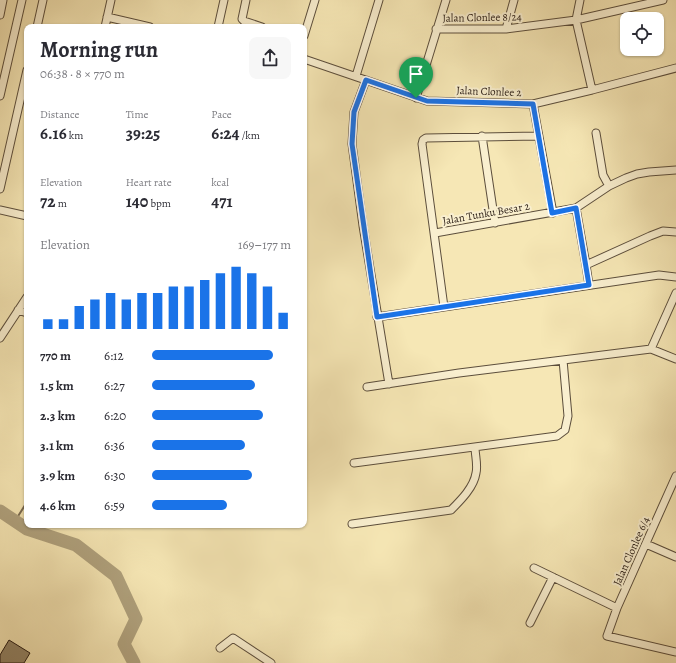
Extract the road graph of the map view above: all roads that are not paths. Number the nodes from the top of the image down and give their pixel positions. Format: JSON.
{"nodes":[{"id":1,"x":3,"y":0,"type":"edge"},
{"id":2,"x":22,"y":0,"type":"edge"},
{"id":3,"x":43,"y":0,"type":"edge"},
{"id":4,"x":111,"y":0,"type":"edge"},
{"id":5,"x":224,"y":0,"type":"edge"},
{"id":6,"x":246,"y":0,"type":"edge"},
{"id":7,"x":315,"y":0,"type":"edge"},
{"id":8,"x":379,"y":0,"type":"edge"},
{"id":9,"x":446,"y":0,"type":"edge"},
{"id":10,"x":514,"y":0,"type":"edge"},
{"id":11,"x":580,"y":0,"type":"edge"},
{"id":12,"x":663,"y":0,"type":"edge"},
{"id":13,"x":0,"y":15,"type":"edge"},
{"id":14,"x":107,"y":17,"type":"junction"},
{"id":15,"x":576,"y":20,"type":"junction"},
{"id":16,"x":38,"y":24,"type":"edge"},
{"id":17,"x":105,"y":24,"type":"edge"},
{"id":18,"x":137,"y":24,"type":"edge"},
{"id":19,"x":219,"y":24,"type":"edge"},
{"id":20,"x":253,"y":24,"type":"edge"},
{"id":21,"x":307,"y":26,"type":"edge"},
{"id":22,"x":436,"y":28,"type":"junction"},
{"id":23,"x":506,"y":30,"type":"junction"},
{"id":24,"x":307,"y":60,"type":"edge"},
{"id":25,"x":676,"y":68,"type":"edge"},
{"id":26,"x":356,"y":76,"type":"junction"},
{"id":27,"x":366,"y":80,"type":"junction"},
{"id":28,"x":24,"y":83,"type":"edge"},
{"id":29,"x":592,"y":90,"type":"junction"},
{"id":30,"x":0,"y":96,"type":"edge"},
{"id":31,"x":416,"y":98,"type":"junction"},
{"id":32,"x":533,"y":104,"type":"junction"},
{"id":33,"x":596,"y":133,"type":"dead end"},
{"id":34,"x":482,"y":136,"type":"junction"},
{"id":35,"x":539,"y":136,"type":"junction"},
{"id":36,"x":676,"y":170,"type":"edge"},
{"id":37,"x":609,"y":186,"type":"junction"},
{"id":38,"x":0,"y":189,"type":"edge"},
{"id":39,"x":576,"y":208,"type":"junction"},
{"id":40,"x":0,"y":210,"type":"edge"},
{"id":41,"x":552,"y":213,"type":"junction"},
{"id":42,"x":24,"y":215,"type":"edge"},
{"id":43,"x":495,"y":223,"type":"junction"},
{"id":44,"x":676,"y":232,"type":"edge"},
{"id":45,"x":435,"y":233,"type":"junction"},
{"id":46,"x":586,"y":264,"type":"junction"},
{"id":47,"x":676,"y":277,"type":"edge"},
{"id":48,"x":589,"y":285,"type":"junction"},
{"id":49,"x":676,"y":293,"type":"edge"},
{"id":50,"x":24,"y":301,"type":"edge"},
{"id":51,"x":444,"y":307,"type":"junction"},
{"id":52,"x":18,"y":310,"type":"junction"},
{"id":53,"x":24,"y":312,"type":"edge"},
{"id":54,"x":377,"y":317,"type":"junction"},
{"id":55,"x":0,"y":338,"type":"edge"},
{"id":56,"x":651,"y":349,"type":"junction"},
{"id":57,"x":676,"y":359,"type":"edge"},
{"id":58,"x":564,"y":360,"type":"junction"},
{"id":59,"x":389,"y":384,"type":"junction"},
{"id":60,"x":367,"y":387,"type":"dead end"},
{"id":61,"x":475,"y":447,"type":"junction"},
{"id":62,"x":354,"y":463,"type":"dead end"},
{"id":63,"x":676,"y":476,"type":"edge"},
{"id":64,"x":352,"y":524,"type":"dead end"},
{"id":65,"x":646,"y":544,"type":"junction"},
{"id":66,"x":676,"y":557,"type":"edge"},
{"id":67,"x":534,"y":568,"type":"dead end"},
{"id":68,"x":552,"y":577,"type":"junction"},
{"id":69,"x":617,"y":608,"type":"junction"},
{"id":70,"x":530,"y":623,"type":"dead end"},
{"id":71,"x":220,"y":648,"type":"dead end"},
{"id":72,"x":676,"y":652,"type":"edge"},
{"id":73,"x":270,"y":663,"type":"edge"}],
"edges":[{"from":1,"to":13,"type":"street"},
{"from":2,"to":30,"type":"street"},
{"from":3,"to":16,"type":"street"},
{"from":4,"to":14,"type":"street"},
{"from":5,"to":19,"type":"street"},
{"from":6,"to":20,"type":"street"},
{"from":7,"to":21,"type":"street"},
{"from":8,"to":26,"type":"street"},
{"from":9,"to":22,"type":"street"},
{"from":10,"to":23,"type":"street"},
{"from":11,"to":15,"type":"street"},
{"from":12,"to":15,"type":"street","name":"Jalan Clonlee 8/24"},
{"from":14,"to":17,"type":"street"},
{"from":14,"to":18,"type":"street"},
{"from":15,"to":23,"type":"street","name":"Jalan Clonlee 8/24"},
{"from":15,"to":29,"type":"street"},
{"from":22,"to":23,"type":"street","name":"Jalan Clonlee 8/24"},
{"from":22,"to":31,"type":"street"},
{"from":24,"to":26,"type":"street","name":"Jalan Clonlee 2"},
{"from":25,"to":29,"type":"street","name":"Jalan Clonlee 2"},
{"from":26,"to":27,"type":"street","name":"Jalan Clonlee 2"},
{"from":27,"to":31,"type":"street","name":"Jalan Clonlee 2"},
{"from":27,"to":54,"type":"street"},
{"from":28,"to":38,"type":"street"},
{"from":29,"to":32,"type":"street","name":"Jalan Clonlee 2"},
{"from":31,"to":32,"type":"street","name":"Jalan Clonlee 2"},
{"from":32,"to":35,"type":"street"},
{"from":33,"to":37,"type":"street"},
{"from":34,"to":35,"type":"street"},
{"from":34,"to":43,"type":"street"},
{"from":34,"to":45,"type":"street"},
{"from":35,"to":41,"type":"street"},
{"from":36,"to":37,"type":"street","name":"Jalan Tunku Besar 2"},
{"from":37,"to":39,"type":"street","name":"Jalan Tunku Besar 2"},
{"from":39,"to":41,"type":"street","name":"Jalan Tunku Besar 2"},
{"from":39,"to":46,"type":"street"},
{"from":40,"to":42,"type":"street"},
{"from":41,"to":43,"type":"street","name":"Jalan Tunku Besar 2"},
{"from":43,"to":45,"type":"street","name":"Jalan Tunku Besar 2"},
{"from":44,"to":46,"type":"street"},
{"from":45,"to":51,"type":"street"},
{"from":46,"to":48,"type":"street"},
{"from":47,"to":48,"type":"street"},
{"from":48,"to":51,"type":"street"},
{"from":49,"to":56,"type":"street"},
{"from":50,"to":52,"type":"street"},
{"from":51,"to":54,"type":"street"},
{"from":52,"to":53,"type":"street"},
{"from":52,"to":55,"type":"street"},
{"from":54,"to":59,"type":"street"},
{"from":56,"to":57,"type":"street"},
{"from":56,"to":58,"type":"street"},
{"from":58,"to":59,"type":"street"},
{"from":58,"to":61,"type":"street"},
{"from":59,"to":60,"type":"street"},
{"from":61,"to":62,"type":"street"},
{"from":61,"to":64,"type":"street"},
{"from":63,"to":65,"type":"street","name":"Jalan Clonlee 6/4"},
{"from":65,"to":66,"type":"street"},
{"from":65,"to":69,"type":"street","name":"Jalan Clonlee 6/4"},
{"from":67,"to":68,"type":"street"},
{"from":68,"to":69,"type":"street"},
{"from":68,"to":70,"type":"street"},
{"from":69,"to":72,"type":"street","name":"Jalan Clonlee 6/4"},
{"from":71,"to":73,"type":"street"}]}
